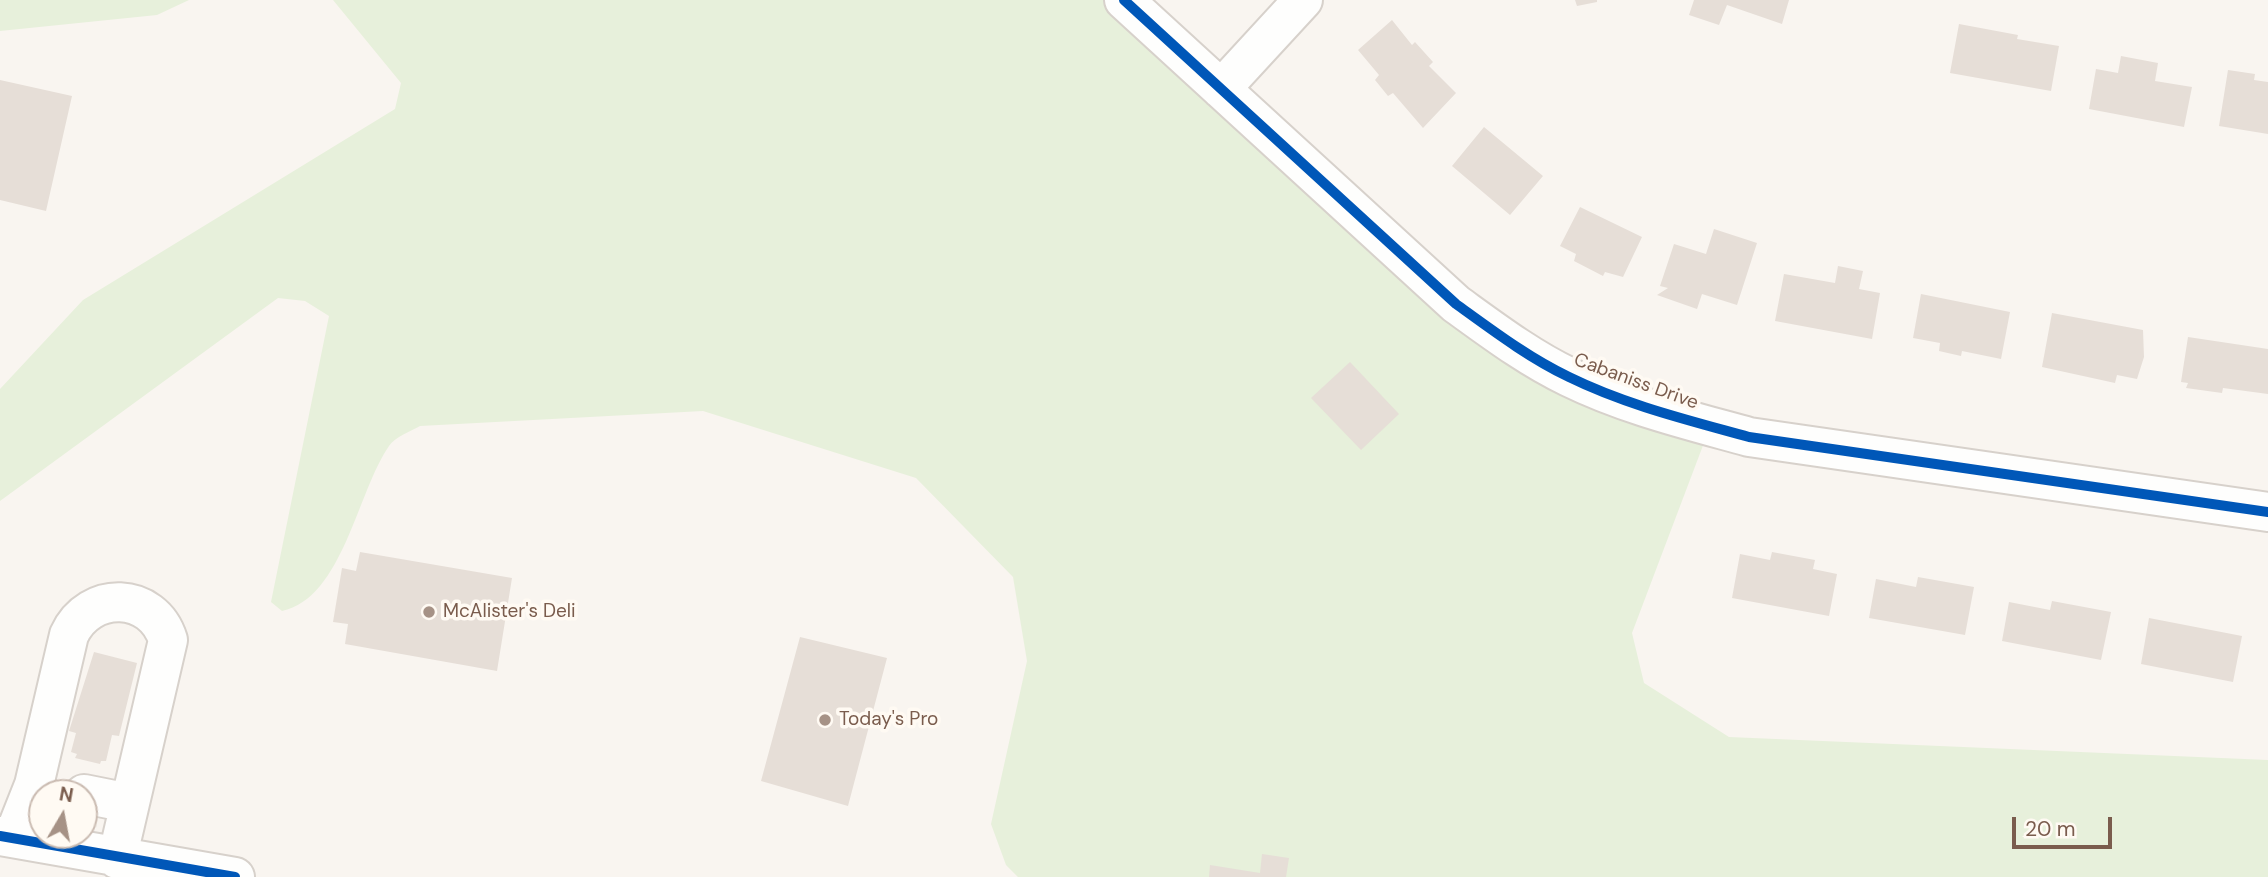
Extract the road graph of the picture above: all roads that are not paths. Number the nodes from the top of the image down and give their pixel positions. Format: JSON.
{"nodes":[{"id":1,"x":1124,"y":0,"type":"edge"},
{"id":2,"x":1303,"y":0,"type":"edge"},
{"id":3,"x":1221,"y":89,"type":"junction"},
{"id":4,"x":2268,"y":512,"type":"edge"},
{"id":5,"x":35,"y":779,"type":"edge"},
{"id":6,"x":28,"y":796,"type":"edge"},
{"id":7,"x":98,"y":797,"type":"edge"},
{"id":8,"x":130,"y":803,"type":"junction"},
{"id":9,"x":6,"y":837,"type":"edge"},
{"id":10,"x":117,"y":859,"type":"junction"},
{"id":11,"x":235,"y":877,"type":"edge"}],
"edges":[{"from":1,"to":3,"type":"street","name":"Cabaniss Drive"},
{"from":2,"to":3,"type":"street"},
{"from":3,"to":4,"type":"street","name":"Cabaniss Drive"},
{"from":5,"to":8,"type":"street"},
{"from":6,"to":9,"type":"street"},
{"from":7,"to":8,"type":"street"},
{"from":8,"to":10,"type":"street"},
{"from":9,"to":10,"type":"street"},
{"from":10,"to":11,"type":"street"}]}
